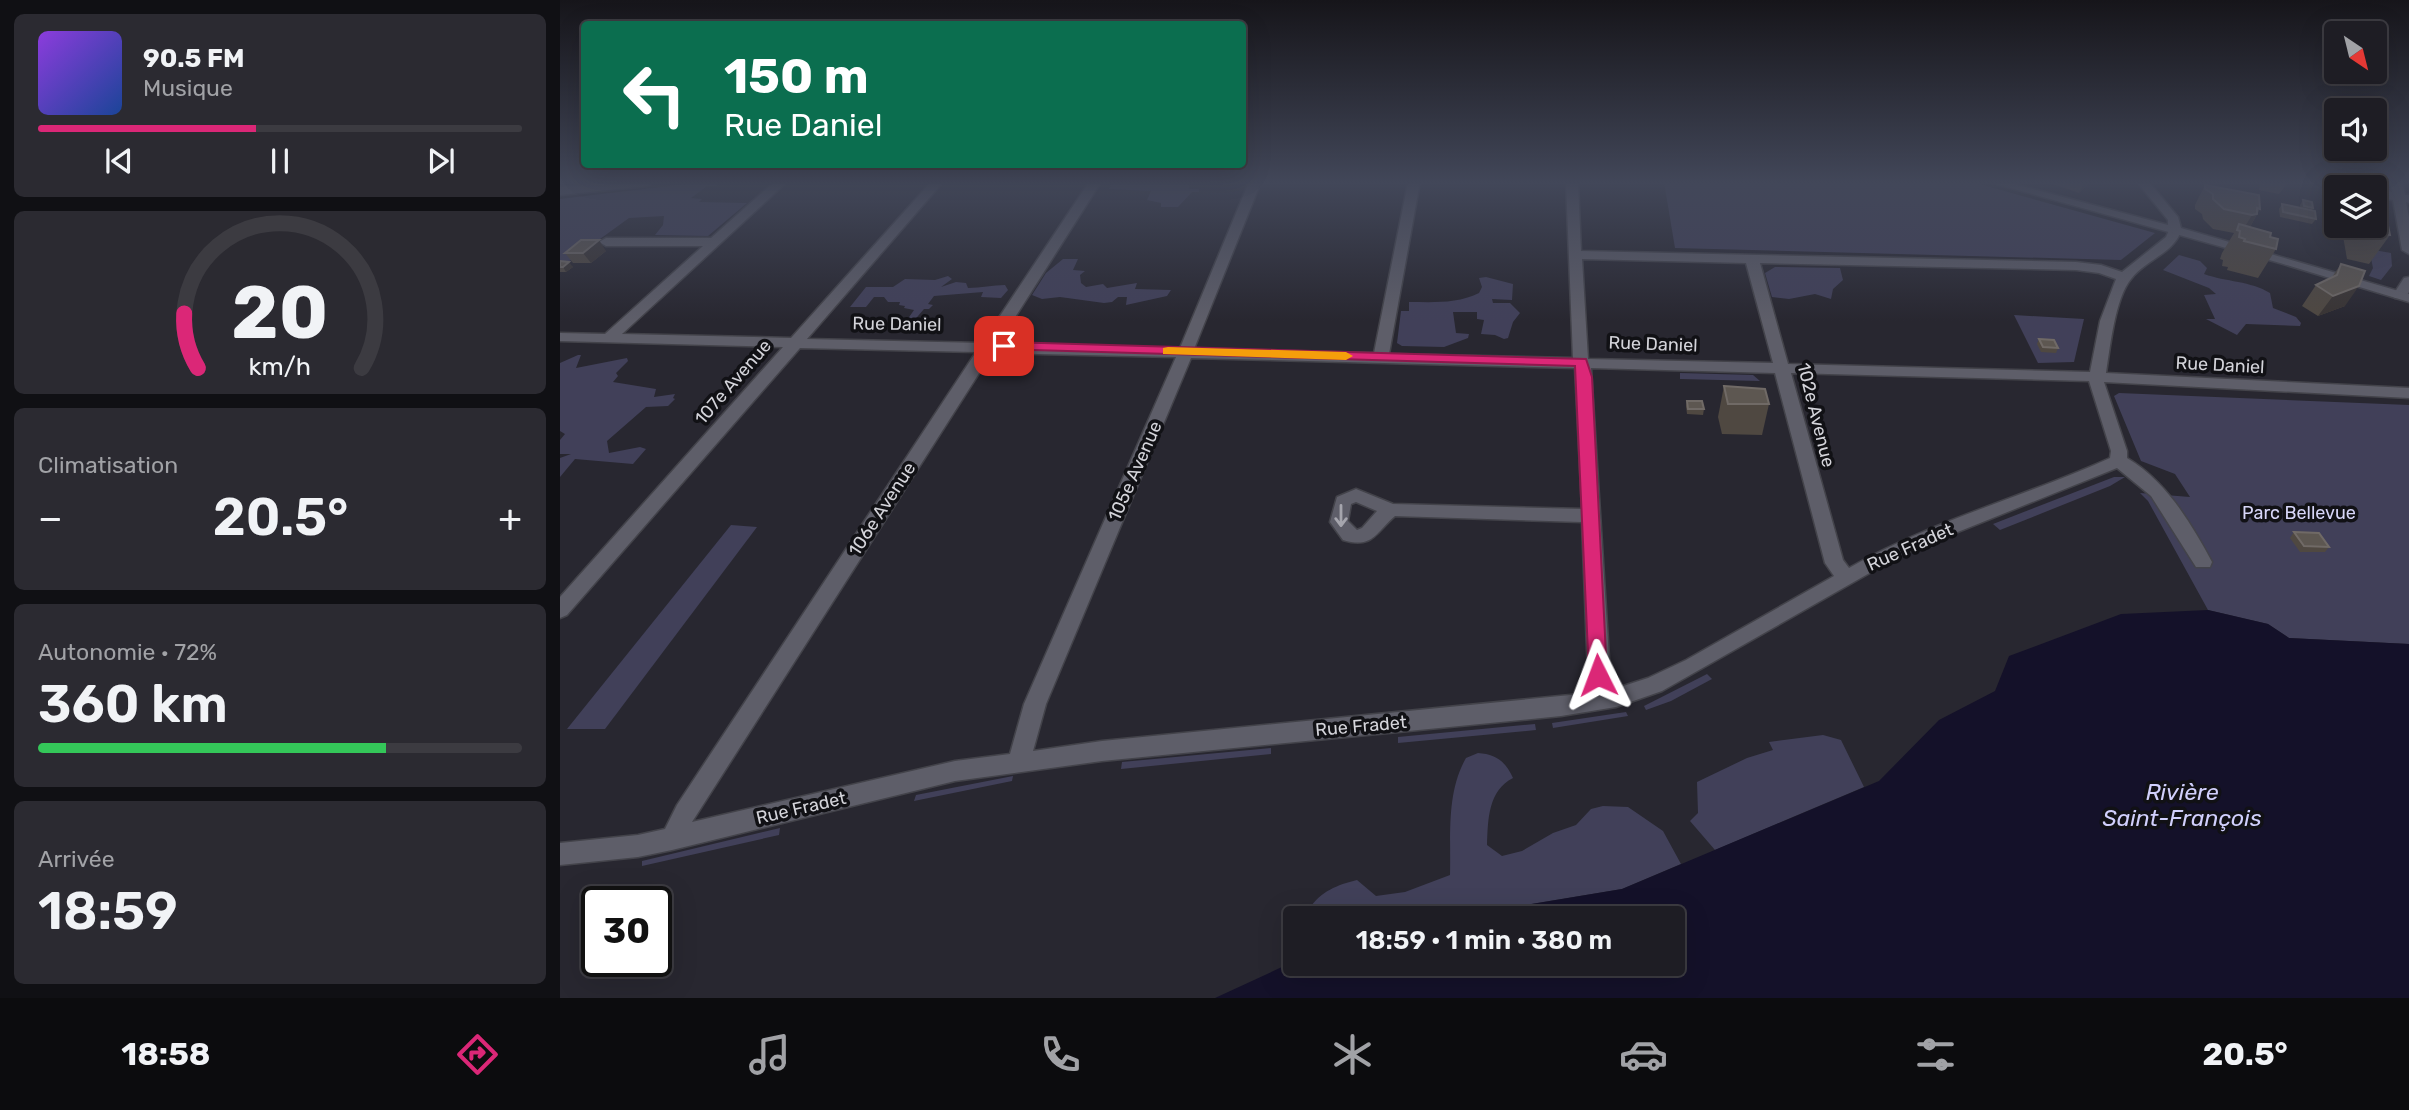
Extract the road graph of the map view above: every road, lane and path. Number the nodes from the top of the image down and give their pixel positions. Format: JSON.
{"nodes":[{"id":1,"x":731,"y":229,"type":"edge"},
{"id":2,"x":896,"y":229,"type":"edge"},
{"id":3,"x":1065,"y":229,"type":"edge"},
{"id":4,"x":1236,"y":229,"type":"edge"},
{"id":5,"x":1405,"y":229,"type":"edge"},
{"id":6,"x":1574,"y":229,"type":"edge"},
{"id":7,"x":2166,"y":229,"type":"edge"},
{"id":8,"x":2407,"y":229,"type":"edge"},
{"id":9,"x":2175,"y":231,"type":"junction"},
{"id":10,"x":606,"y":242,"type":"dead end"},
{"id":11,"x":716,"y":242,"type":"junction"},
{"id":12,"x":2409,"y":250,"type":"edge"},
{"id":13,"x":1575,"y":255,"type":"junction"},
{"id":14,"x":1752,"y":258,"type":"junction"},
{"id":15,"x":2124,"y":277,"type":"junction"},
{"id":16,"x":2409,"y":281,"type":"edge"},
{"id":17,"x":2404,"y":297,"type":"edge"},
{"id":18,"x":561,"y":337,"type":"edge"},
{"id":19,"x":610,"y":337,"type":"junction"},
{"id":20,"x":796,"y":342,"type":"junction"},
{"id":21,"x":987,"y":346,"type":"junction"},
{"id":22,"x":1185,"y":351,"type":"junction"},
{"id":23,"x":1381,"y":357,"type":"junction"},
{"id":24,"x":1581,"y":362,"type":"junction"},
{"id":25,"x":1781,"y":367,"type":"junction"},
{"id":26,"x":2096,"y":377,"type":"junction"},
{"id":27,"x":2409,"y":393,"type":"edge"},
{"id":28,"x":2118,"y":461,"type":"junction"},
{"id":29,"x":1391,"y":510,"type":"dead end"},
{"id":30,"x":1590,"y":516,"type":"junction"},
{"id":31,"x":2203,"y":562,"type":"dead end"},
{"id":32,"x":1846,"y":577,"type":"junction"},
{"id":33,"x":560,"y":610,"type":"edge"},
{"id":34,"x":1603,"y":701,"type":"junction"},
{"id":35,"x":1018,"y":761,"type":"junction"},
{"id":36,"x":673,"y":839,"type":"junction"},
{"id":37,"x":560,"y":855,"type":"edge"}],
"edges":[{"from":1,"to":11,"type":"street"},
{"from":2,"to":20,"type":"street","name":"107e Avenue"},
{"from":3,"to":21,"type":"street","name":"106e Avenue"},
{"from":4,"to":22,"type":"street","name":"105e Avenue"},
{"from":5,"to":23,"type":"street"},
{"from":6,"to":13,"type":"street"},
{"from":7,"to":9,"type":"street"},
{"from":8,"to":12,"type":"street"},
{"from":9,"to":15,"type":"street"},
{"from":9,"to":17,"type":"street"},
{"from":10,"to":11,"type":"street"},
{"from":11,"to":19,"type":"street"},
{"from":13,"to":14,"type":"street"},
{"from":13,"to":24,"type":"street"},
{"from":14,"to":15,"type":"street"},
{"from":14,"to":25,"type":"street","name":"102e Avenue"},
{"from":15,"to":26,"type":"street"},
{"from":16,"to":17,"type":"street"},
{"from":18,"to":19,"type":"street","name":"Rue Daniel"},
{"from":19,"to":20,"type":"street","name":"Rue Daniel"},
{"from":20,"to":21,"type":"street","name":"Rue Daniel"},
{"from":20,"to":33,"type":"street","name":"107e Avenue"},
{"from":21,"to":22,"type":"street","name":"Rue Daniel"},
{"from":21,"to":36,"type":"street","name":"106e Avenue"},
{"from":22,"to":23,"type":"street","name":"Rue Daniel"},
{"from":22,"to":35,"type":"street","name":"105e Avenue"},
{"from":23,"to":24,"type":"street","name":"Rue Daniel"},
{"from":24,"to":25,"type":"street","name":"Rue Daniel"},
{"from":24,"to":30,"type":"street"},
{"from":25,"to":26,"type":"street","name":"Rue Daniel"},
{"from":25,"to":32,"type":"street","name":"102e Avenue"},
{"from":26,"to":27,"type":"street","name":"Rue Daniel"},
{"from":26,"to":28,"type":"street"},
{"from":28,"to":31,"type":"street"},
{"from":28,"to":32,"type":"street","name":"Rue Fradet"},
{"from":29,"to":30,"type":"street"},
{"from":30,"to":34,"type":"street"},
{"from":32,"to":34,"type":"street","name":"Rue Fradet"},
{"from":34,"to":35,"type":"street","name":"Rue Fradet"},
{"from":35,"to":36,"type":"street","name":"Rue Fradet"},
{"from":36,"to":37,"type":"street","name":"Rue Fradet"}]}
